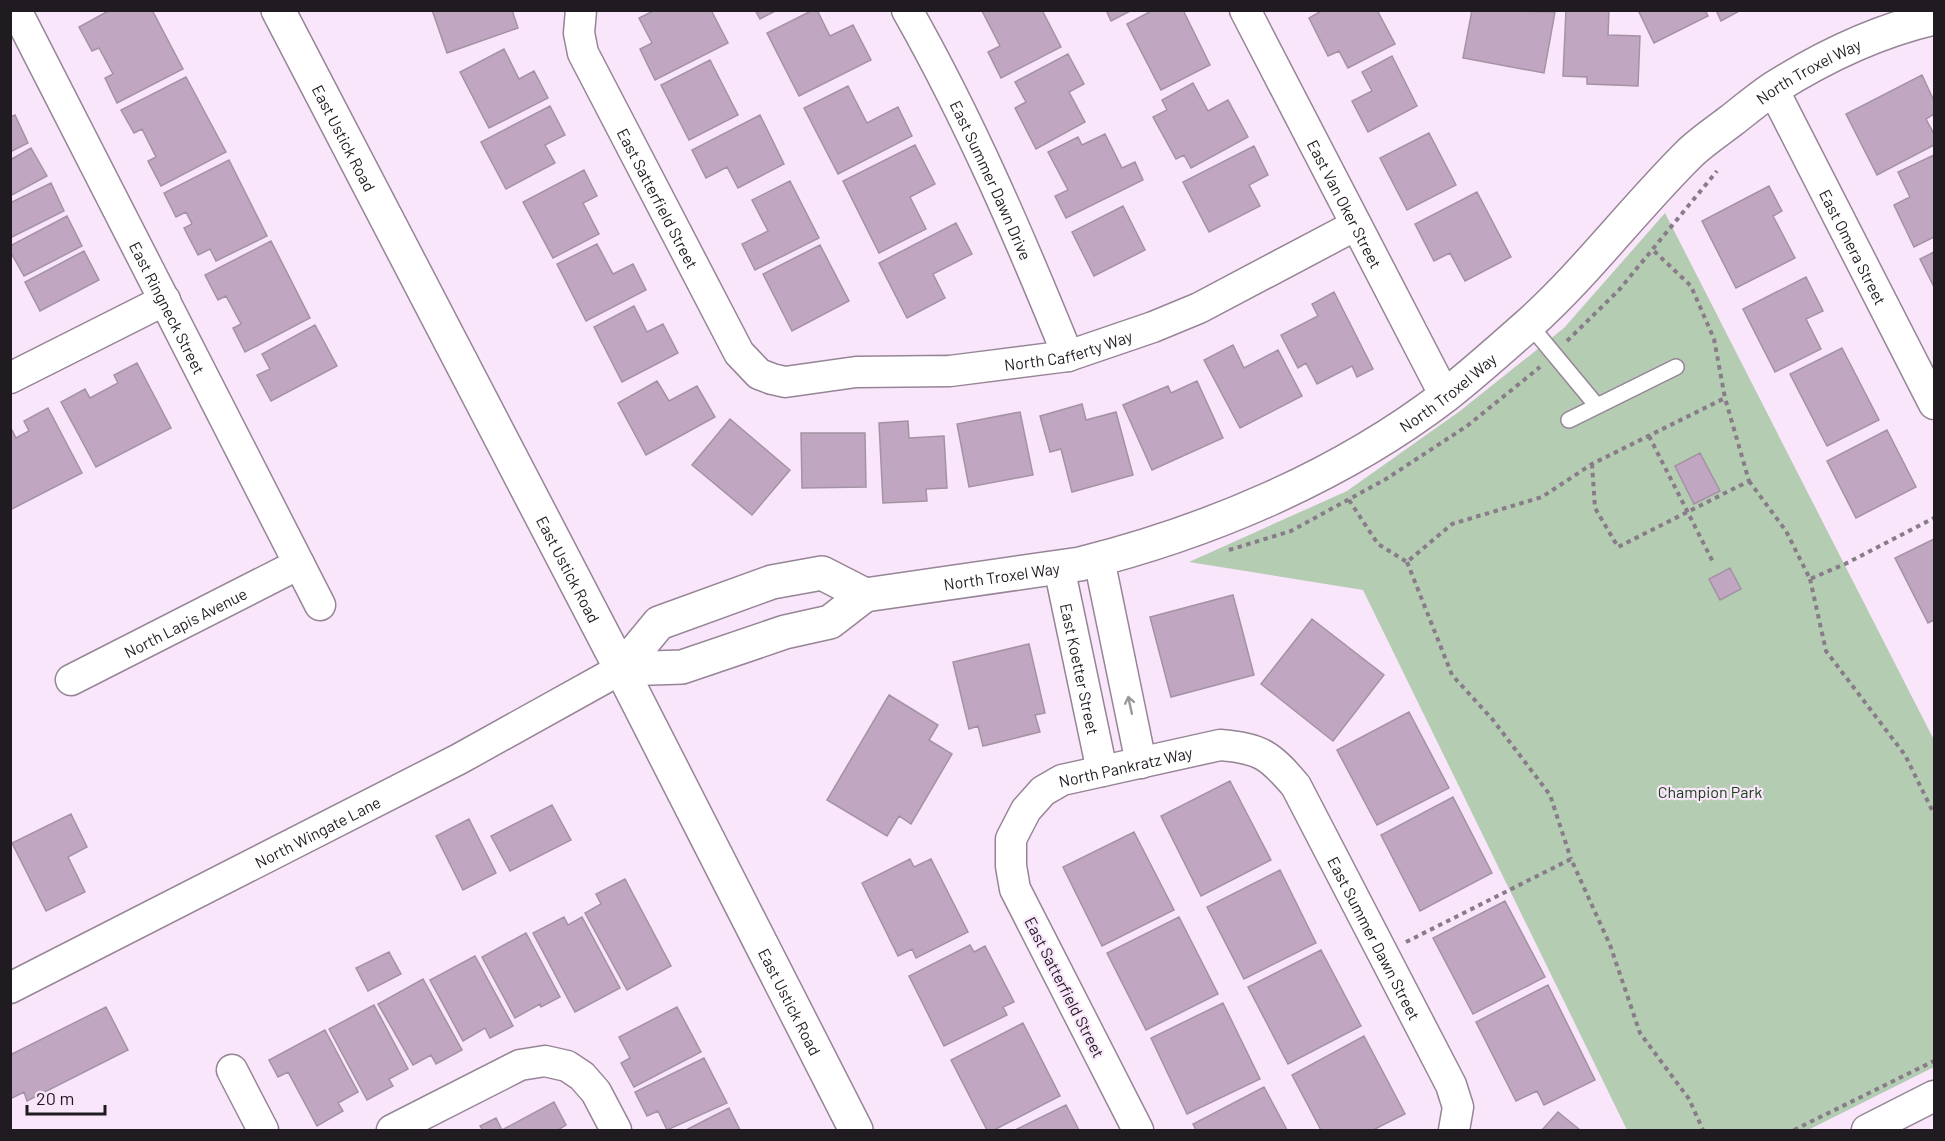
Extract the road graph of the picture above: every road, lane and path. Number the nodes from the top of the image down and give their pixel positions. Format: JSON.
{"nodes":[{"id":1,"x":278,"y":10,"type":"edge"},
{"id":2,"x":907,"y":10,"type":"edge"},
{"id":3,"x":1245,"y":10,"type":"edge"},
{"id":4,"x":18,"y":11,"type":"edge"},
{"id":5,"x":581,"y":12,"type":"edge"},
{"id":6,"x":1925,"y":16,"type":"edge"},
{"id":7,"x":1773,"y":89,"type":"junction"},
{"id":8,"x":1356,"y":225,"type":"junction"},
{"id":9,"x":165,"y":300,"type":"junction"},
{"id":10,"x":1529,"y":324,"type":"junction"},
{"id":11,"x":1068,"y":356,"type":"junction"},
{"id":12,"x":1676,"y":367,"type":"dead end"},
{"id":13,"x":759,"y":374,"type":"joint"},
{"id":14,"x":10,"y":378,"type":"edge"},
{"id":15,"x":1444,"y":396,"type":"junction"},
{"id":16,"x":1725,"y":398,"type":"dead end"},
{"id":17,"x":1935,"y":404,"type":"edge"},
{"id":18,"x":1597,"y":406,"type":"junction"},
{"id":19,"x":1569,"y":420,"type":"dead end"},
{"id":20,"x":1649,"y":436,"type":"dead end"},
{"id":21,"x":1592,"y":464,"type":"dead end"},
{"id":22,"x":1749,"y":481,"type":"junction"},
{"id":23,"x":1688,"y":512,"type":"junction"},
{"id":24,"x":1935,"y":518,"type":"edge"},
{"id":25,"x":1099,"y":559,"type":"junction"},
{"id":26,"x":1407,"y":562,"type":"dead end"},
{"id":27,"x":1713,"y":562,"type":"dead end"},
{"id":28,"x":299,"y":564,"type":"junction"},
{"id":29,"x":1059,"y":567,"type":"junction"},
{"id":30,"x":1809,"y":579,"type":"junction"},
{"id":31,"x":865,"y":594,"type":"junction"},
{"id":32,"x":320,"y":605,"type":"dead end"},
{"id":33,"x":621,"y":669,"type":"junction"},
{"id":34,"x":71,"y":680,"type":"dead end"},
{"id":35,"x":1267,"y":757,"type":"joint"},
{"id":36,"x":1142,"y":763,"type":"junction"},
{"id":37,"x":1102,"y":771,"type":"junction"},
{"id":38,"x":1935,"y":814,"type":"edge"},
{"id":39,"x":1011,"y":839,"type":"joint"},
{"id":40,"x":1571,"y":860,"type":"junction"},
{"id":41,"x":1382,"y":954,"type":"junction"},
{"id":42,"x":10,"y":988,"type":"edge"},
{"id":43,"x":1935,"y":1061,"type":"edge"},
{"id":44,"x":232,"y":1070,"type":"dead end"},
{"id":45,"x":1935,"y":1096,"type":"edge"},
{"id":46,"x":1455,"y":1130,"type":"edge"},
{"id":47,"x":263,"y":1131,"type":"edge"},
{"id":48,"x":393,"y":1131,"type":"edge"},
{"id":49,"x":616,"y":1131,"type":"edge"},
{"id":50,"x":856,"y":1131,"type":"edge"},
{"id":51,"x":1138,"y":1131,"type":"edge"},
{"id":52,"x":1703,"y":1131,"type":"edge"},
{"id":53,"x":1794,"y":1131,"type":"edge"},
{"id":54,"x":1867,"y":1131,"type":"edge"}],
"edges":[{"from":1,"to":33,"type":"street","name":"East Ustick Road"},
{"from":2,"to":11,"type":"street","name":"East Summer Dawn Drive"},
{"from":3,"to":8,"type":"street","name":"East Van Oker Street"},
{"from":4,"to":9,"type":"street","name":"East Ringneck Street"},
{"from":5,"to":13,"type":"street","name":"East Satterfield Street"},
{"from":6,"to":7,"type":"street","name":"North Troxel Way"},
{"from":7,"to":10,"type":"street","name":"North Troxel Way"},
{"from":7,"to":17,"type":"street","name":"East Omera Street"},
{"from":8,"to":11,"type":"street","name":"North Cafferty Way"},
{"from":8,"to":15,"type":"street","name":"East Van Oker Street"},
{"from":9,"to":14,"type":"street"},
{"from":9,"to":28,"type":"street","name":"East Ringneck Street"},
{"from":10,"to":15,"type":"street","name":"North Troxel Way"},
{"from":10,"to":18,"type":"lane"},
{"from":11,"to":13,"type":"street","name":"North Cafferty Way"},
{"from":12,"to":18,"type":"lane"},
{"from":15,"to":25,"type":"street","name":"North Troxel Way"},
{"from":16,"to":22,"type":"path"},
{"from":18,"to":19,"type":"lane"},
{"from":20,"to":23,"type":"path"},
{"from":21,"to":23,"type":"path"},
{"from":22,"to":23,"type":"path"},
{"from":22,"to":30,"type":"path"},
{"from":23,"to":27,"type":"path"},
{"from":24,"to":30,"type":"path"},
{"from":25,"to":29,"type":"street","name":"North Troxel Way"},
{"from":36,"to":25,"type":"street","one_way":true},
{"from":26,"to":40,"type":"path"},
{"from":28,"to":32,"type":"street","name":"East Ringneck Street"},
{"from":28,"to":34,"type":"street","name":"North Lapis Avenue"},
{"from":29,"to":31,"type":"street","name":"North Troxel Way"},
{"from":29,"to":37,"type":"street","name":"East Koetter Street"},
{"from":30,"to":38,"type":"path"},
{"from":31,"to":33,"type":"street"},
{"from":31,"to":33,"type":"street"},
{"from":33,"to":42,"type":"street","name":"North Wingate Lane"},
{"from":33,"to":50,"type":"street","name":"East Ustick Road"},
{"from":35,"to":36,"type":"street","name":"North Pankratz Way"},
{"from":35,"to":41,"type":"street","name":"East Summer Dawn Street"},
{"from":36,"to":37,"type":"street","name":"North Pankratz Way"},
{"from":37,"to":39,"type":"street","name":"North Pankratz Way"},
{"from":39,"to":51,"type":"street","name":"East Satterfield Street"},
{"from":40,"to":41,"type":"path"},
{"from":40,"to":52,"type":"path"},
{"from":41,"to":46,"type":"street","name":"East Summer Dawn Street"},
{"from":43,"to":53,"type":"path"},
{"from":44,"to":47,"type":"street"},
{"from":45,"to":54,"type":"street"},
{"from":48,"to":49,"type":"street"}]}
